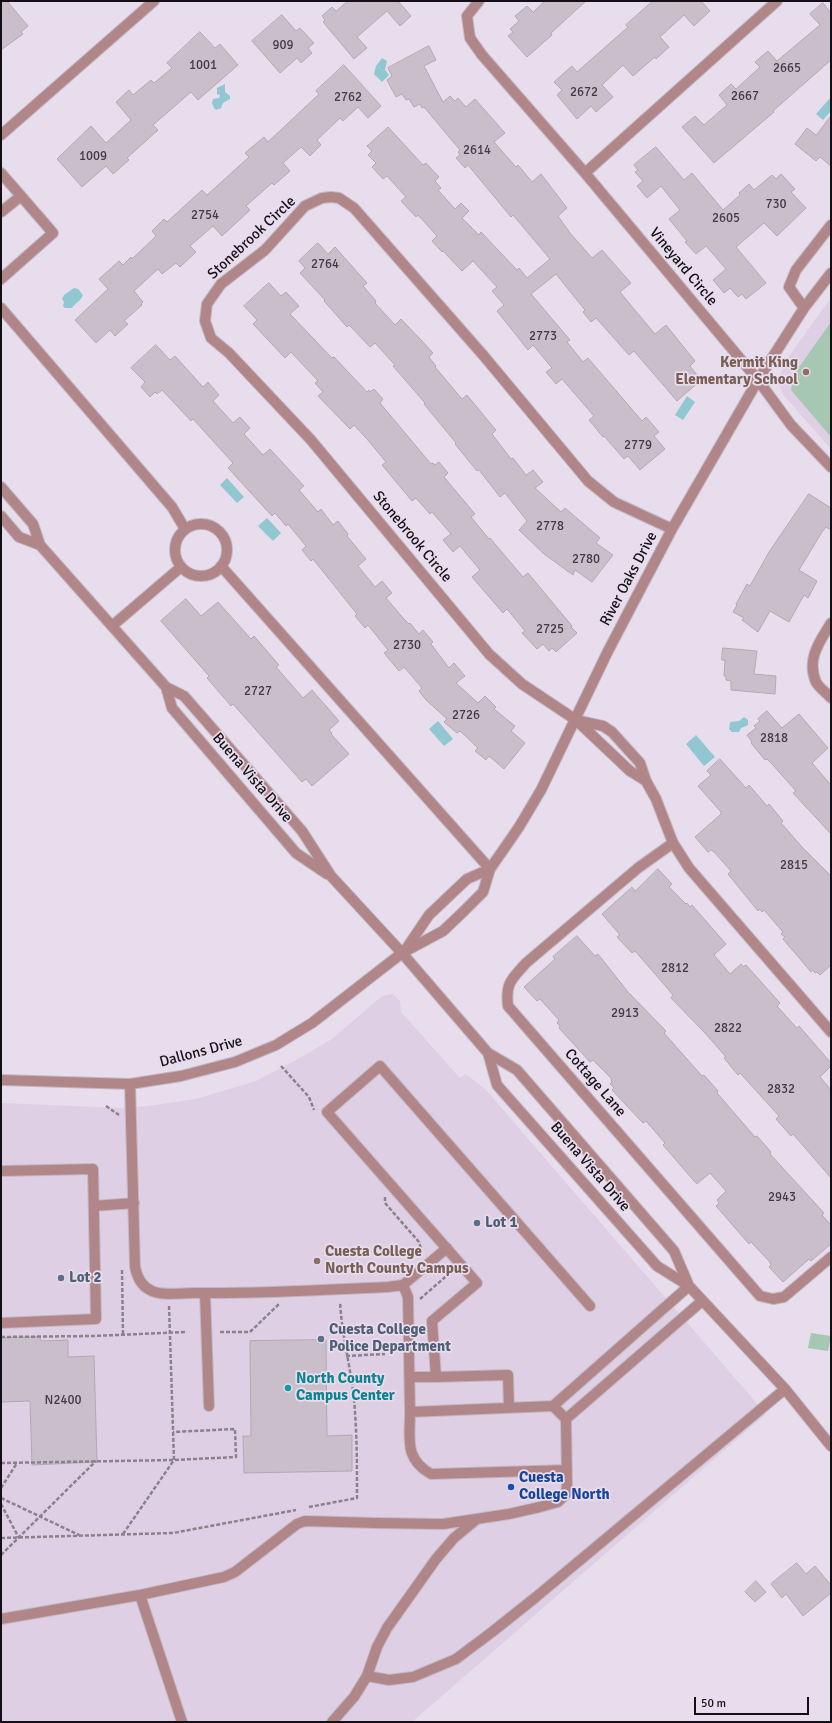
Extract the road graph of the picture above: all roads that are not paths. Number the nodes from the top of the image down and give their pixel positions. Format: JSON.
{"nodes":[{"id":1,"x":154,"y":1,"type":"edge"},
{"id":2,"x":479,"y":1,"type":"edge"},
{"id":3,"x":777,"y":1,"type":"edge"},
{"id":4,"x":1,"y":135,"type":"edge"},
{"id":5,"x":585,"y":173,"type":"junction"},
{"id":6,"x":1,"y":174,"type":"edge"},
{"id":7,"x":20,"y":196,"type":"junction"},
{"id":8,"x":1,"y":212,"type":"edge"},
{"id":9,"x":831,"y":225,"type":"edge"},
{"id":10,"x":831,"y":273,"type":"edge"},
{"id":11,"x":1,"y":279,"type":"edge"},
{"id":12,"x":1,"y":308,"type":"edge"},
{"id":13,"x":804,"y":308,"type":"junction"},
{"id":14,"x":758,"y":380,"type":"junction"},
{"id":15,"x":831,"y":467,"type":"edge"},
{"id":16,"x":1,"y":487,"type":"edge"},
{"id":17,"x":1,"y":516,"type":"edge"},
{"id":18,"x":185,"y":529,"type":"junction"},
{"id":19,"x":672,"y":529,"type":"junction"},
{"id":20,"x":40,"y":545,"type":"junction"},
{"id":21,"x":181,"y":566,"type":"junction"},
{"id":22,"x":221,"y":566,"type":"junction"},
{"id":23,"x":831,"y":623,"type":"edge"},
{"id":24,"x":112,"y":626,"type":"junction"},
{"id":25,"x":166,"y":687,"type":"junction"},
{"id":26,"x":831,"y":698,"type":"edge"},
{"id":27,"x":576,"y":720,"type":"junction"},
{"id":28,"x":646,"y":781,"type":"junction"},
{"id":29,"x":673,"y":843,"type":"junction"},
{"id":30,"x":490,"y":869,"type":"junction"},
{"id":31,"x":331,"y":876,"type":"junction"},
{"id":32,"x":402,"y":953,"type":"junction"},
{"id":33,"x":831,"y":1032,"type":"edge"},
{"id":34,"x":488,"y":1053,"type":"junction"},
{"id":35,"x":1,"y":1080,"type":"edge"},
{"id":36,"x":130,"y":1084,"type":"junction"},
{"id":37,"x":1,"y":1171,"type":"edge"},
{"id":38,"x":134,"y":1204,"type":"junction"},
{"id":39,"x":94,"y":1206,"type":"junction"},
{"id":40,"x":447,"y":1248,"type":"junction"},
{"id":41,"x":831,"y":1257,"type":"edge"},
{"id":42,"x":404,"y":1285,"type":"junction"},
{"id":43,"x":689,"y":1286,"type":"junction"},
{"id":44,"x":205,"y":1294,"type":"junction"},
{"id":45,"x":702,"y":1301,"type":"junction"},
{"id":46,"x":590,"y":1306,"type":"dead end"},
{"id":47,"x":1,"y":1323,"type":"edge"},
{"id":48,"x":410,"y":1377,"type":"junction"},
{"id":49,"x":436,"y":1377,"type":"junction"},
{"id":50,"x":785,"y":1389,"type":"junction"},
{"id":51,"x":209,"y":1406,"type":"dead end"},
{"id":52,"x":553,"y":1406,"type":"junction"},
{"id":53,"x":509,"y":1408,"type":"junction"},
{"id":54,"x":410,"y":1412,"type":"junction"},
{"id":55,"x":566,"y":1419,"type":"junction"},
{"id":56,"x":831,"y":1446,"type":"edge"},
{"id":57,"x":567,"y":1470,"type":"junction"},
{"id":58,"x":477,"y":1518,"type":"junction"},
{"id":59,"x":140,"y":1595,"type":"junction"},
{"id":60,"x":1,"y":1620,"type":"edge"},
{"id":61,"x":367,"y":1676,"type":"junction"},
{"id":62,"x":182,"y":1722,"type":"edge"},
{"id":63,"x":332,"y":1722,"type":"edge"}],
"edges":[{"from":1,"to":4,"type":"street"},
{"from":2,"to":5,"type":"street","name":"Vineyard Circle"},
{"from":3,"to":5,"type":"street"},
{"from":5,"to":14,"type":"street","name":"Vineyard Circle"},
{"from":6,"to":7,"type":"street"},
{"from":7,"to":8,"type":"street"},
{"from":7,"to":11,"type":"street"},
{"from":9,"to":13,"type":"street"},
{"from":10,"to":13,"type":"street","name":"River Oaks Drive"},
{"from":12,"to":18,"type":"street"},
{"from":13,"to":14,"type":"street","name":"River Oaks Drive"},
{"from":14,"to":15,"type":"street","name":"Vineyard Circle"},
{"from":14,"to":19,"type":"street","name":"River Oaks Drive"},
{"from":16,"to":20,"type":"street","name":"Buena Vista Drive"},
{"from":17,"to":20,"type":"street","name":"Buena Vista Drive"},
{"from":18,"to":21,"type":"street"},
{"from":18,"to":22,"type":"street"},
{"from":19,"to":27,"type":"street","name":"River Oaks Drive"},
{"from":19,"to":27,"type":"street","name":"Stonebrook Circle"},
{"from":20,"to":24,"type":"street","name":"Buena Vista Drive"},
{"from":21,"to":22,"type":"street"},
{"from":21,"to":24,"type":"street"},
{"from":22,"to":30,"type":"street"},
{"from":23,"to":26,"type":"street"},
{"from":24,"to":25,"type":"street","name":"Buena Vista Drive"},
{"from":25,"to":31,"type":"street","name":"Buena Vista Drive"},
{"from":25,"to":31,"type":"street","name":"Buena Vista Drive"},
{"from":27,"to":28,"type":"street"},
{"from":27,"to":28,"type":"street"},
{"from":27,"to":30,"type":"street","name":"River Oaks Drive"},
{"from":28,"to":29,"type":"street"},
{"from":29,"to":33,"type":"street"},
{"from":29,"to":41,"type":"street","name":"Cottage Lane"},
{"from":30,"to":32,"type":"street"},
{"from":30,"to":32,"type":"street","name":"River Oaks Drive"},
{"from":31,"to":32,"type":"street","name":"Buena Vista Drive"},
{"from":32,"to":34,"type":"street","name":"Buena Vista Drive"},
{"from":32,"to":36,"type":"street","name":"Dallons Drive"},
{"from":34,"to":43,"type":"street","name":"Buena Vista Drive"},
{"from":34,"to":43,"type":"street","name":"Buena Vista Drive"},
{"from":35,"to":36,"type":"street","name":"Dallons Drive"},
{"from":36,"to":38,"type":"street"},
{"from":37,"to":39,"type":"street"},
{"from":38,"to":39,"type":"street"},
{"from":38,"to":44,"type":"street"},
{"from":39,"to":47,"type":"street"},
{"from":40,"to":42,"type":"street"},
{"from":40,"to":46,"type":"street"},
{"from":40,"to":49,"type":"street"},
{"from":42,"to":44,"type":"street"},
{"from":42,"to":48,"type":"street"},
{"from":43,"to":45,"type":"street","name":"Buena Vista Drive"},
{"from":43,"to":52,"type":"street"},
{"from":44,"to":51,"type":"street"},
{"from":45,"to":50,"type":"street","name":"Buena Vista Drive"},
{"from":45,"to":55,"type":"street"},
{"from":48,"to":49,"type":"street"},
{"from":48,"to":54,"type":"street"},
{"from":49,"to":53,"type":"street"},
{"from":50,"to":56,"type":"street","name":"Buena Vista Drive"},
{"from":50,"to":61,"type":"street"},
{"from":52,"to":53,"type":"street"},
{"from":52,"to":55,"type":"street"},
{"from":53,"to":54,"type":"street"},
{"from":54,"to":57,"type":"street"},
{"from":55,"to":57,"type":"street"},
{"from":57,"to":58,"type":"street"},
{"from":58,"to":59,"type":"street"},
{"from":58,"to":61,"type":"street"},
{"from":59,"to":60,"type":"street"},
{"from":59,"to":62,"type":"street"},
{"from":61,"to":63,"type":"street"}]}
